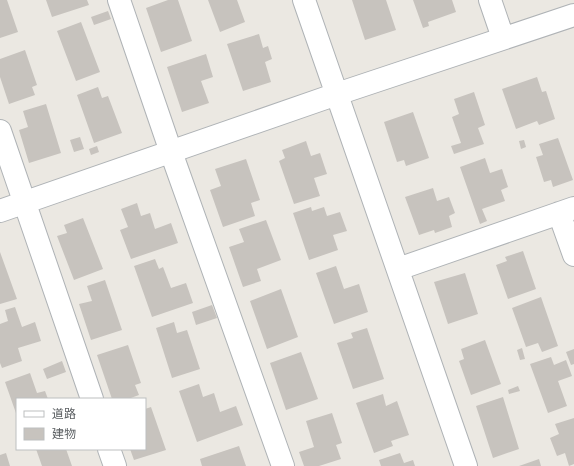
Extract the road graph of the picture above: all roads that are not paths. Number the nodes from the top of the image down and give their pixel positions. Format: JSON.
{"nodes":[{"id":1,"x":119,"y":0,"type":"edge"},
{"id":2,"x":304,"y":0,"type":"edge"},
{"id":3,"x":490,"y":0,"type":"edge"},
{"id":4,"x":574,"y":15,"type":"edge"},
{"id":5,"x":504,"y":38,"type":"junction"},
{"id":6,"x":337,"y":94,"type":"junction"},
{"id":7,"x":0,"y":131,"type":"edge"},
{"id":8,"x":171,"y":152,"type":"junction"},
{"id":9,"x":25,"y":202,"type":"junction"},
{"id":10,"x":0,"y":211,"type":"edge"},
{"id":11,"x":567,"y":211,"type":"edge"},
{"id":12,"x":574,"y":256,"type":"edge"},
{"id":13,"x":398,"y":269,"type":"junction"},
{"id":14,"x":92,"y":398,"type":"edge"},
{"id":15,"x":109,"y":450,"type":"edge"},
{"id":16,"x":115,"y":466,"type":"edge"},
{"id":17,"x":283,"y":466,"type":"edge"},
{"id":18,"x":466,"y":466,"type":"edge"}],
"edges":[{"from":1,"to":8,"type":"street"},
{"from":2,"to":6,"type":"street"},
{"from":3,"to":5,"type":"street"},
{"from":4,"to":5,"type":"street"},
{"from":5,"to":6,"type":"street"},
{"from":6,"to":8,"type":"street"},
{"from":6,"to":13,"type":"street"},
{"from":7,"to":9,"type":"street"},
{"from":8,"to":9,"type":"street"},
{"from":8,"to":17,"type":"street"},
{"from":9,"to":10,"type":"street"},
{"from":9,"to":14,"type":"street"},
{"from":11,"to":12,"type":"street"},
{"from":11,"to":13,"type":"street"},
{"from":13,"to":18,"type":"street"},
{"from":15,"to":16,"type":"street"}]}
